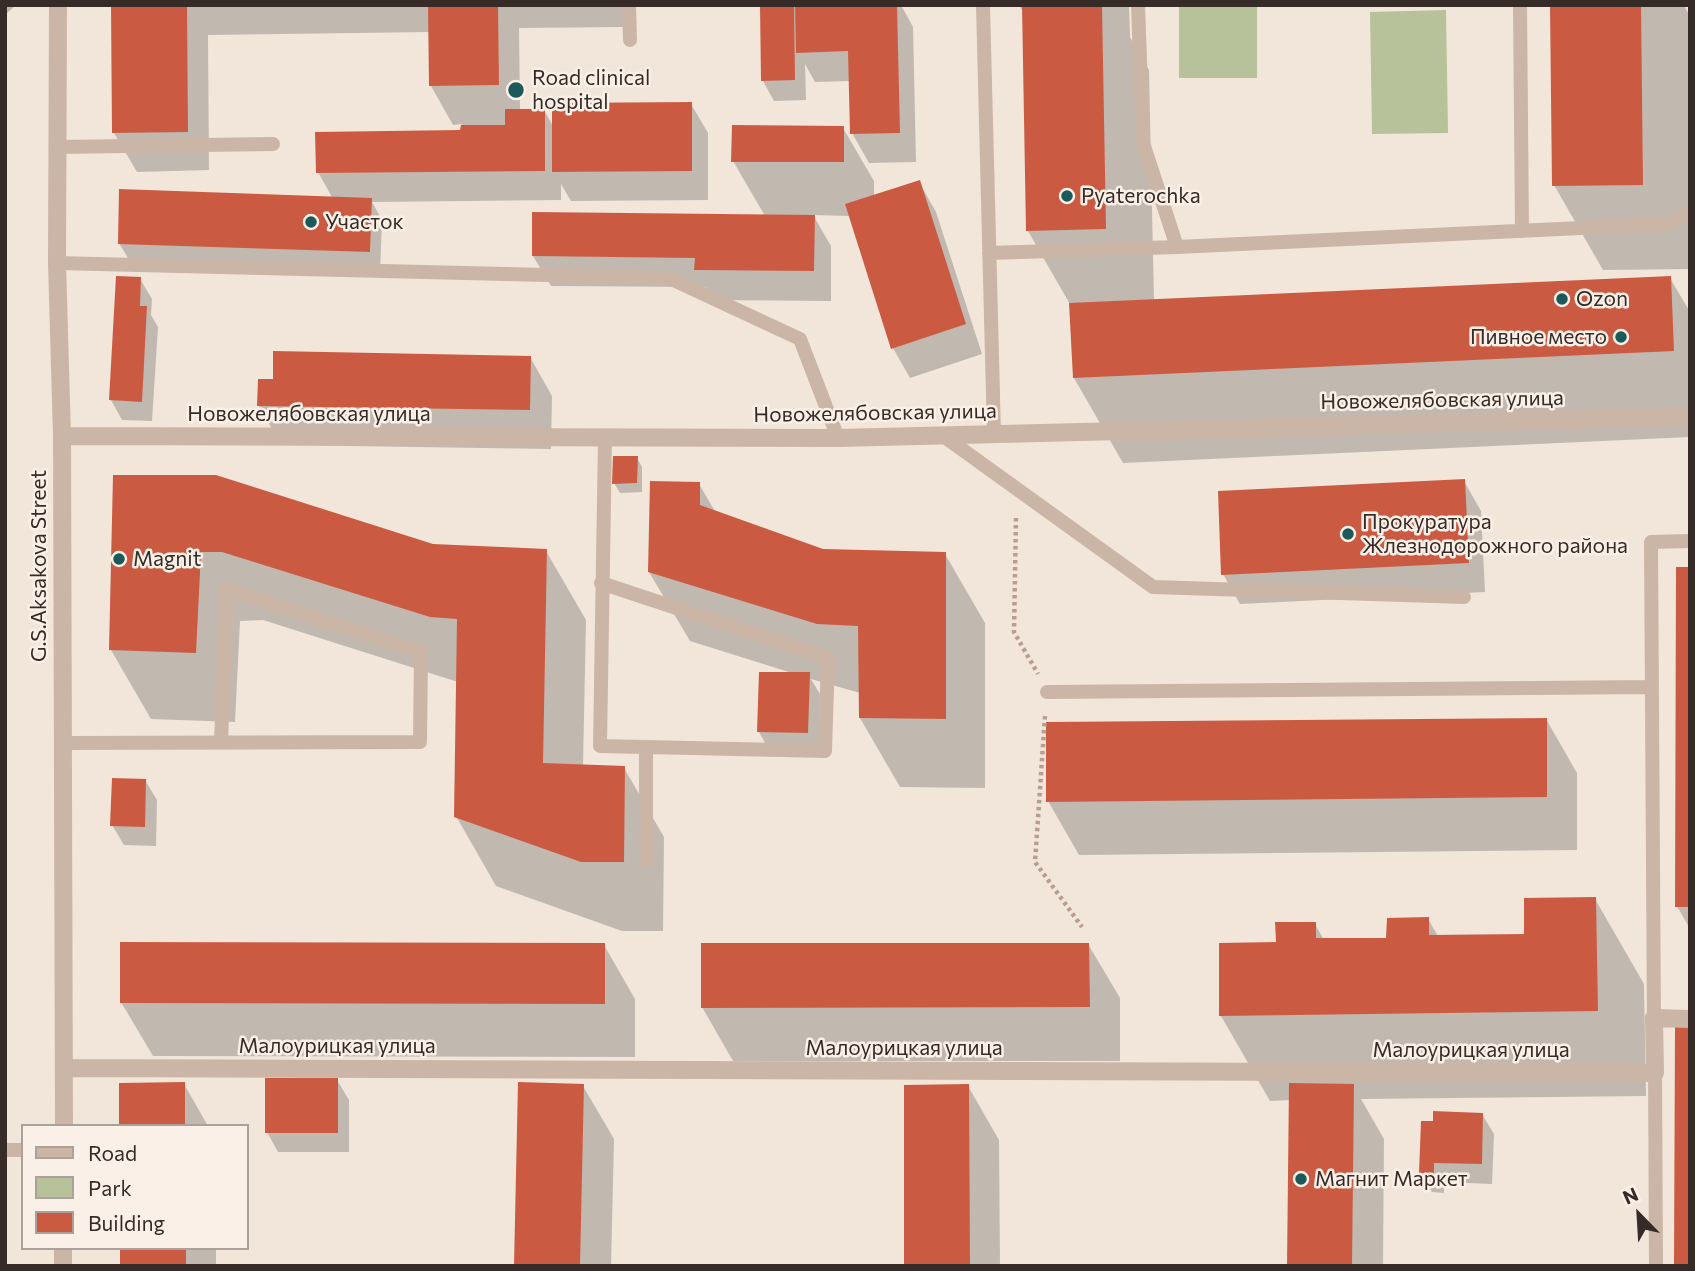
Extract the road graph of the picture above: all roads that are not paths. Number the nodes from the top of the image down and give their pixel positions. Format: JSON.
{"nodes":[{"id":1,"x":58,"y":5,"type":"edge"},
{"id":2,"x":629,"y":5,"type":"edge"},
{"id":3,"x":983,"y":5,"type":"edge"},
{"id":4,"x":1138,"y":5,"type":"edge"},
{"id":5,"x":1520,"y":5,"type":"edge"},
{"id":6,"x":630,"y":40,"type":"dead end"},
{"id":7,"x":273,"y":144,"type":"dead end"},
{"id":8,"x":57,"y":147,"type":"junction"},
{"id":9,"x":1690,"y":213,"type":"edge"},
{"id":10,"x":1522,"y":231,"type":"junction"},
{"id":11,"x":1177,"y":247,"type":"junction"},
{"id":12,"x":989,"y":253,"type":"junction"},
{"id":13,"x":57,"y":263,"type":"junction"},
{"id":14,"x":1690,"y":417,"type":"edge"},
{"id":15,"x":994,"y":433,"type":"junction"},
{"id":16,"x":942,"y":435,"type":"junction"},
{"id":17,"x":62,"y":436,"type":"junction"},
{"id":18,"x":605,"y":439,"type":"junction"},
{"id":19,"x":838,"y":439,"type":"junction"},
{"id":20,"x":1690,"y":541,"type":"edge"},
{"id":21,"x":601,"y":583,"type":"junction"},
{"id":22,"x":1464,"y":597,"type":"dead end"},
{"id":23,"x":1652,"y":687,"type":"junction"},
{"id":24,"x":1047,"y":692,"type":"dead end"},
{"id":25,"x":221,"y":742,"type":"junction"},
{"id":26,"x":63,"y":743,"type":"junction"},
{"id":27,"x":646,"y":747,"type":"junction"},
{"id":28,"x":646,"y":861,"type":"dead end"},
{"id":29,"x":1654,"y":1018,"type":"junction"},
{"id":30,"x":1690,"y":1018,"type":"edge"},
{"id":31,"x":64,"y":1068,"type":"junction"},
{"id":32,"x":1655,"y":1073,"type":"junction"},
{"id":33,"x":64,"y":1124,"type":"edge"},
{"id":34,"x":1656,"y":1266,"type":"edge"}],
"edges":[{"from":1,"to":8,"type":"street","name":"G.S.Aksakova Street"},
{"from":2,"to":6,"type":"lane"},
{"from":3,"to":12,"type":"lane"},
{"from":4,"to":11,"type":"lane"},
{"from":5,"to":10,"type":"lane"},
{"from":7,"to":8,"type":"lane"},
{"from":8,"to":13,"type":"street","name":"G.S.Aksakova Street"},
{"from":9,"to":10,"type":"lane"},
{"from":10,"to":11,"type":"lane"},
{"from":11,"to":12,"type":"lane"},
{"from":12,"to":15,"type":"lane"},
{"from":13,"to":17,"type":"street","name":"G.S.Aksakova Street"},
{"from":13,"to":19,"type":"lane"},
{"from":14,"to":15,"type":"street","name":"Новожелябовская улица"},
{"from":15,"to":16,"type":"street","name":"Новожелябовская улица"},
{"from":16,"to":19,"type":"street","name":"Новожелябовская улица"},
{"from":16,"to":22,"type":"lane"},
{"from":17,"to":18,"type":"street","name":"Новожелябовская улица"},
{"from":17,"to":26,"type":"street","name":"G.S.Aksakova Street"},
{"from":18,"to":19,"type":"street","name":"Новожелябовская улица"},
{"from":18,"to":21,"type":"lane"},
{"from":20,"to":23,"type":"lane"},
{"from":21,"to":27,"type":"lane"},
{"from":21,"to":27,"type":"lane"},
{"from":23,"to":24,"type":"lane"},
{"from":23,"to":29,"type":"lane"},
{"from":25,"to":25,"type":"lane"},
{"from":25,"to":26,"type":"lane"},
{"from":26,"to":31,"type":"street","name":"G.S.Aksakova Street"},
{"from":27,"to":28,"type":"lane"},
{"from":29,"to":30,"type":"street"},
{"from":29,"to":32,"type":"lane"},
{"from":31,"to":32,"type":"street","name":"Малоурицкая улица"},
{"from":31,"to":33,"type":"street","name":"G.S.Aksakova Street"},
{"from":32,"to":34,"type":"lane"}]}
